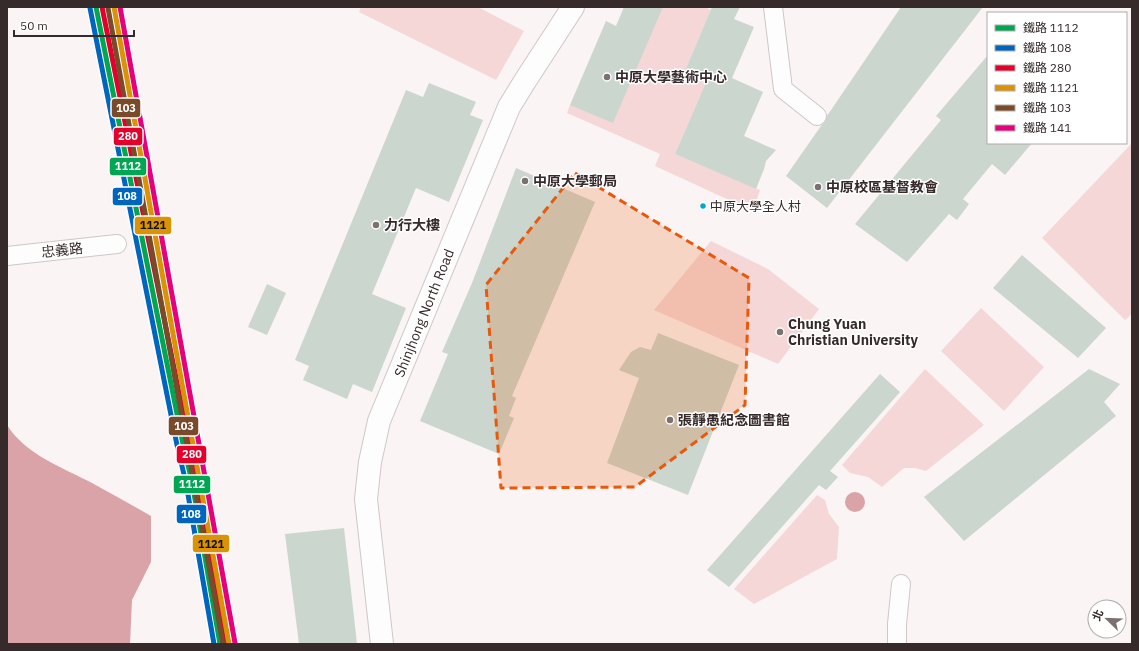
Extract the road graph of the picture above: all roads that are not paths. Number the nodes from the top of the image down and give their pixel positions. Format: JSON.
{"nodes":[{"id":1,"x":573,"y":7,"type":"edge"},
{"id":2,"x":773,"y":7,"type":"edge"},
{"id":3,"x":816,"y":116,"type":"dead end"},
{"id":4,"x":117,"y":244,"type":"dead end"},
{"id":5,"x":7,"y":256,"type":"edge"},
{"id":6,"x":901,"y":584,"type":"dead end"},
{"id":7,"x":382,"y":644,"type":"edge"},
{"id":8,"x":897,"y":644,"type":"edge"}],
"edges":[{"from":1,"to":7,"type":"street","name":"Shinjhong North Road"},
{"from":2,"to":3,"type":"street"},
{"from":4,"to":5,"type":"street","name":"忠義路"},
{"from":6,"to":8,"type":"street"}]}
